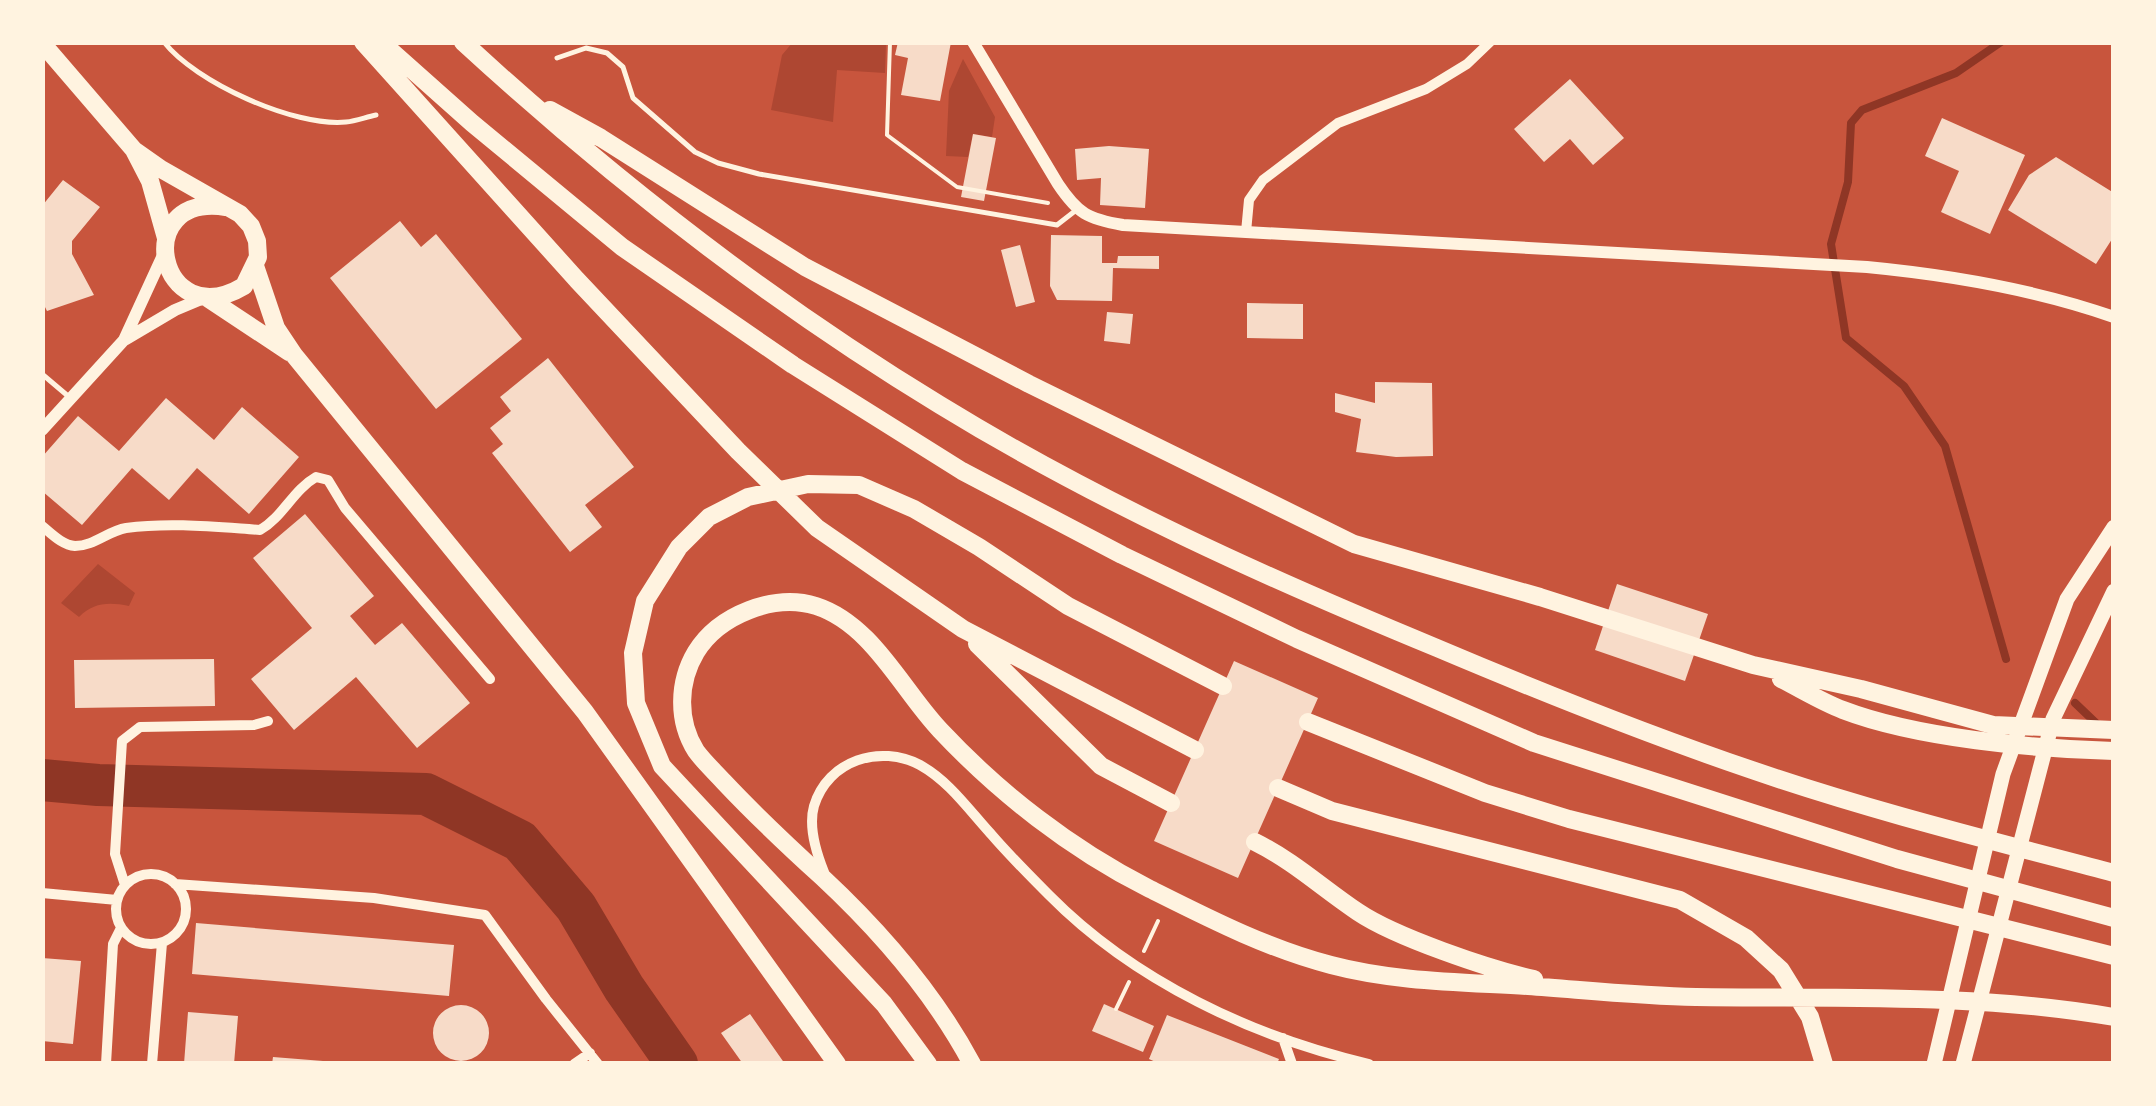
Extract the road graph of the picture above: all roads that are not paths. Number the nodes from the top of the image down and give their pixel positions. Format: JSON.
{"nodes":[{"id":1,"x":164,"y":42,"type":"edge"},
{"id":2,"x":363,"y":42,"type":"edge"},
{"id":3,"x":381,"y":42,"type":"edge"},
{"id":4,"x":463,"y":42,"type":"edge"},
{"id":5,"x":973,"y":42,"type":"edge"},
{"id":6,"x":1490,"y":42,"type":"edge"},
{"id":7,"x":42,"y":43,"type":"edge"},
{"id":8,"x":556,"y":58,"type":"dead end"},
{"id":9,"x":518,"y":92,"type":"junction"},
{"id":10,"x":376,"y":115,"type":"dead end"},
{"id":11,"x":134,"y":150,"type":"junction"},
{"id":12,"x":226,"y":206,"type":"junction"},
{"id":13,"x":1077,"y":209,"type":"junction"},
{"id":14,"x":1246,"y":232,"type":"junction"},
{"id":15,"x":165,"y":245,"type":"junction"},
{"id":16,"x":255,"y":266,"type":"junction"},
{"id":17,"x":206,"y":297,"type":"junction"},
{"id":18,"x":2114,"y":316,"type":"edge"},
{"id":19,"x":124,"y":340,"type":"junction"},
{"id":20,"x":294,"y":354,"type":"junction"},
{"id":21,"x":42,"y":374,"type":"edge"},
{"id":22,"x":70,"y":398,"type":"junction"},
{"id":23,"x":42,"y":430,"type":"edge"},
{"id":24,"x":42,"y":526,"type":"edge"},
{"id":25,"x":2114,"y":527,"type":"edge"},
{"id":26,"x":2114,"y":591,"type":"edge"},
{"id":27,"x":963,"y":629,"type":"junction"},
{"id":28,"x":1753,"y":665,"type":"junction"},
{"id":29,"x":490,"y":680,"type":"dead end"},
{"id":30,"x":1224,"y":686,"type":"dead end"},
{"id":31,"x":268,"y":721,"type":"dead end"},
{"id":32,"x":1308,"y":722,"type":"dead end"},
{"id":33,"x":2114,"y":730,"type":"edge"},
{"id":34,"x":1194,"y":750,"type":"dead end"},
{"id":35,"x":2114,"y":751,"type":"edge"},
{"id":36,"x":1278,"y":788,"type":"dead end"},
{"id":37,"x":1171,"y":803,"type":"dead end"},
{"id":38,"x":1254,"y":842,"type":"dead end"},
{"id":39,"x":2113,"y":873,"type":"edge"},
{"id":40,"x":828,"y":883,"type":"junction"},
{"id":41,"x":176,"y":884,"type":"junction"},
{"id":42,"x":125,"y":885,"type":"junction"},
{"id":43,"x":42,"y":893,"type":"edge"},
{"id":44,"x":117,"y":900,"type":"junction"},
{"id":45,"x":2105,"y":916,"type":"edge"},
{"id":46,"x":121,"y":928,"type":"junction"},
{"id":47,"x":162,"y":943,"type":"junction"},
{"id":48,"x":2114,"y":956,"type":"edge"},
{"id":49,"x":1593,"y":990,"type":"junction"},
{"id":50,"x":2114,"y":1017,"type":"edge"},
{"id":51,"x":1283,"y":1038,"type":"junction"},
{"id":52,"x":590,"y":1053,"type":"junction"},
{"id":53,"x":106,"y":1058,"type":"edge"},
{"id":54,"x":1965,"y":1060,"type":"edge"},
{"id":55,"x":152,"y":1064,"type":"edge"},
{"id":56,"x":574,"y":1064,"type":"edge"},
{"id":57,"x":598,"y":1064,"type":"edge"},
{"id":58,"x":837,"y":1064,"type":"edge"},
{"id":59,"x":928,"y":1064,"type":"edge"},
{"id":60,"x":972,"y":1064,"type":"edge"},
{"id":61,"x":1292,"y":1064,"type":"edge"},
{"id":62,"x":1369,"y":1064,"type":"edge"},
{"id":63,"x":1824,"y":1064,"type":"edge"},
{"id":64,"x":1934,"y":1064,"type":"edge"}],
"edges":[{"from":1,"to":10,"type":"lane"},
{"from":2,"to":27,"type":"highway"},
{"from":3,"to":45,"type":"highway"},
{"from":4,"to":9,"type":"highway"},
{"from":5,"to":13,"type":"street"},
{"from":6,"to":14,"type":"street"},
{"from":7,"to":11,"type":"highway"},
{"from":8,"to":13,"type":"lane"},
{"from":9,"to":28,"type":"highway"},
{"from":9,"to":39,"type":"highway"},
{"from":11,"to":12,"type":"highway"},
{"from":11,"to":15,"type":"highway"},
{"from":12,"to":15,"type":"highway"},
{"from":12,"to":16,"type":"highway"},
{"from":13,"to":14,"type":"street"},
{"from":14,"to":18,"type":"street"},
{"from":15,"to":17,"type":"highway"},
{"from":15,"to":19,"type":"street"},
{"from":16,"to":17,"type":"highway"},
{"from":16,"to":20,"type":"highway"},
{"from":17,"to":19,"type":"street"},
{"from":17,"to":20,"type":"highway"},
{"from":19,"to":22,"type":"street"},
{"from":20,"to":58,"type":"highway"},
{"from":21,"to":22,"type":"lane"},
{"from":22,"to":23,"type":"street"},
{"from":24,"to":29,"type":"street"},
{"from":25,"to":64,"type":"main road"},
{"from":26,"to":54,"type":"main road"},
{"from":27,"to":34,"type":"highway"},
{"from":27,"to":37,"type":"highway"},
{"from":28,"to":33,"type":"highway"},
{"from":28,"to":35,"type":"highway"},
{"from":30,"to":59,"type":"highway"},
{"from":31,"to":42,"type":"street"},
{"from":32,"to":48,"type":"highway"},
{"from":36,"to":63,"type":"highway"},
{"from":38,"to":49,"type":"highway"},
{"from":40,"to":49,"type":"highway"},
{"from":40,"to":51,"type":"street"},
{"from":40,"to":60,"type":"highway"},
{"from":41,"to":42,"type":"street"},
{"from":41,"to":47,"type":"street"},
{"from":41,"to":52,"type":"street"},
{"from":42,"to":44,"type":"street"},
{"from":43,"to":44,"type":"street"},
{"from":44,"to":46,"type":"street"},
{"from":46,"to":47,"type":"street"},
{"from":46,"to":53,"type":"street"},
{"from":47,"to":55,"type":"street"},
{"from":49,"to":50,"type":"highway"},
{"from":51,"to":61,"type":"street"},
{"from":51,"to":62,"type":"street"},
{"from":52,"to":56,"type":"street"},
{"from":52,"to":57,"type":"street"}]}
